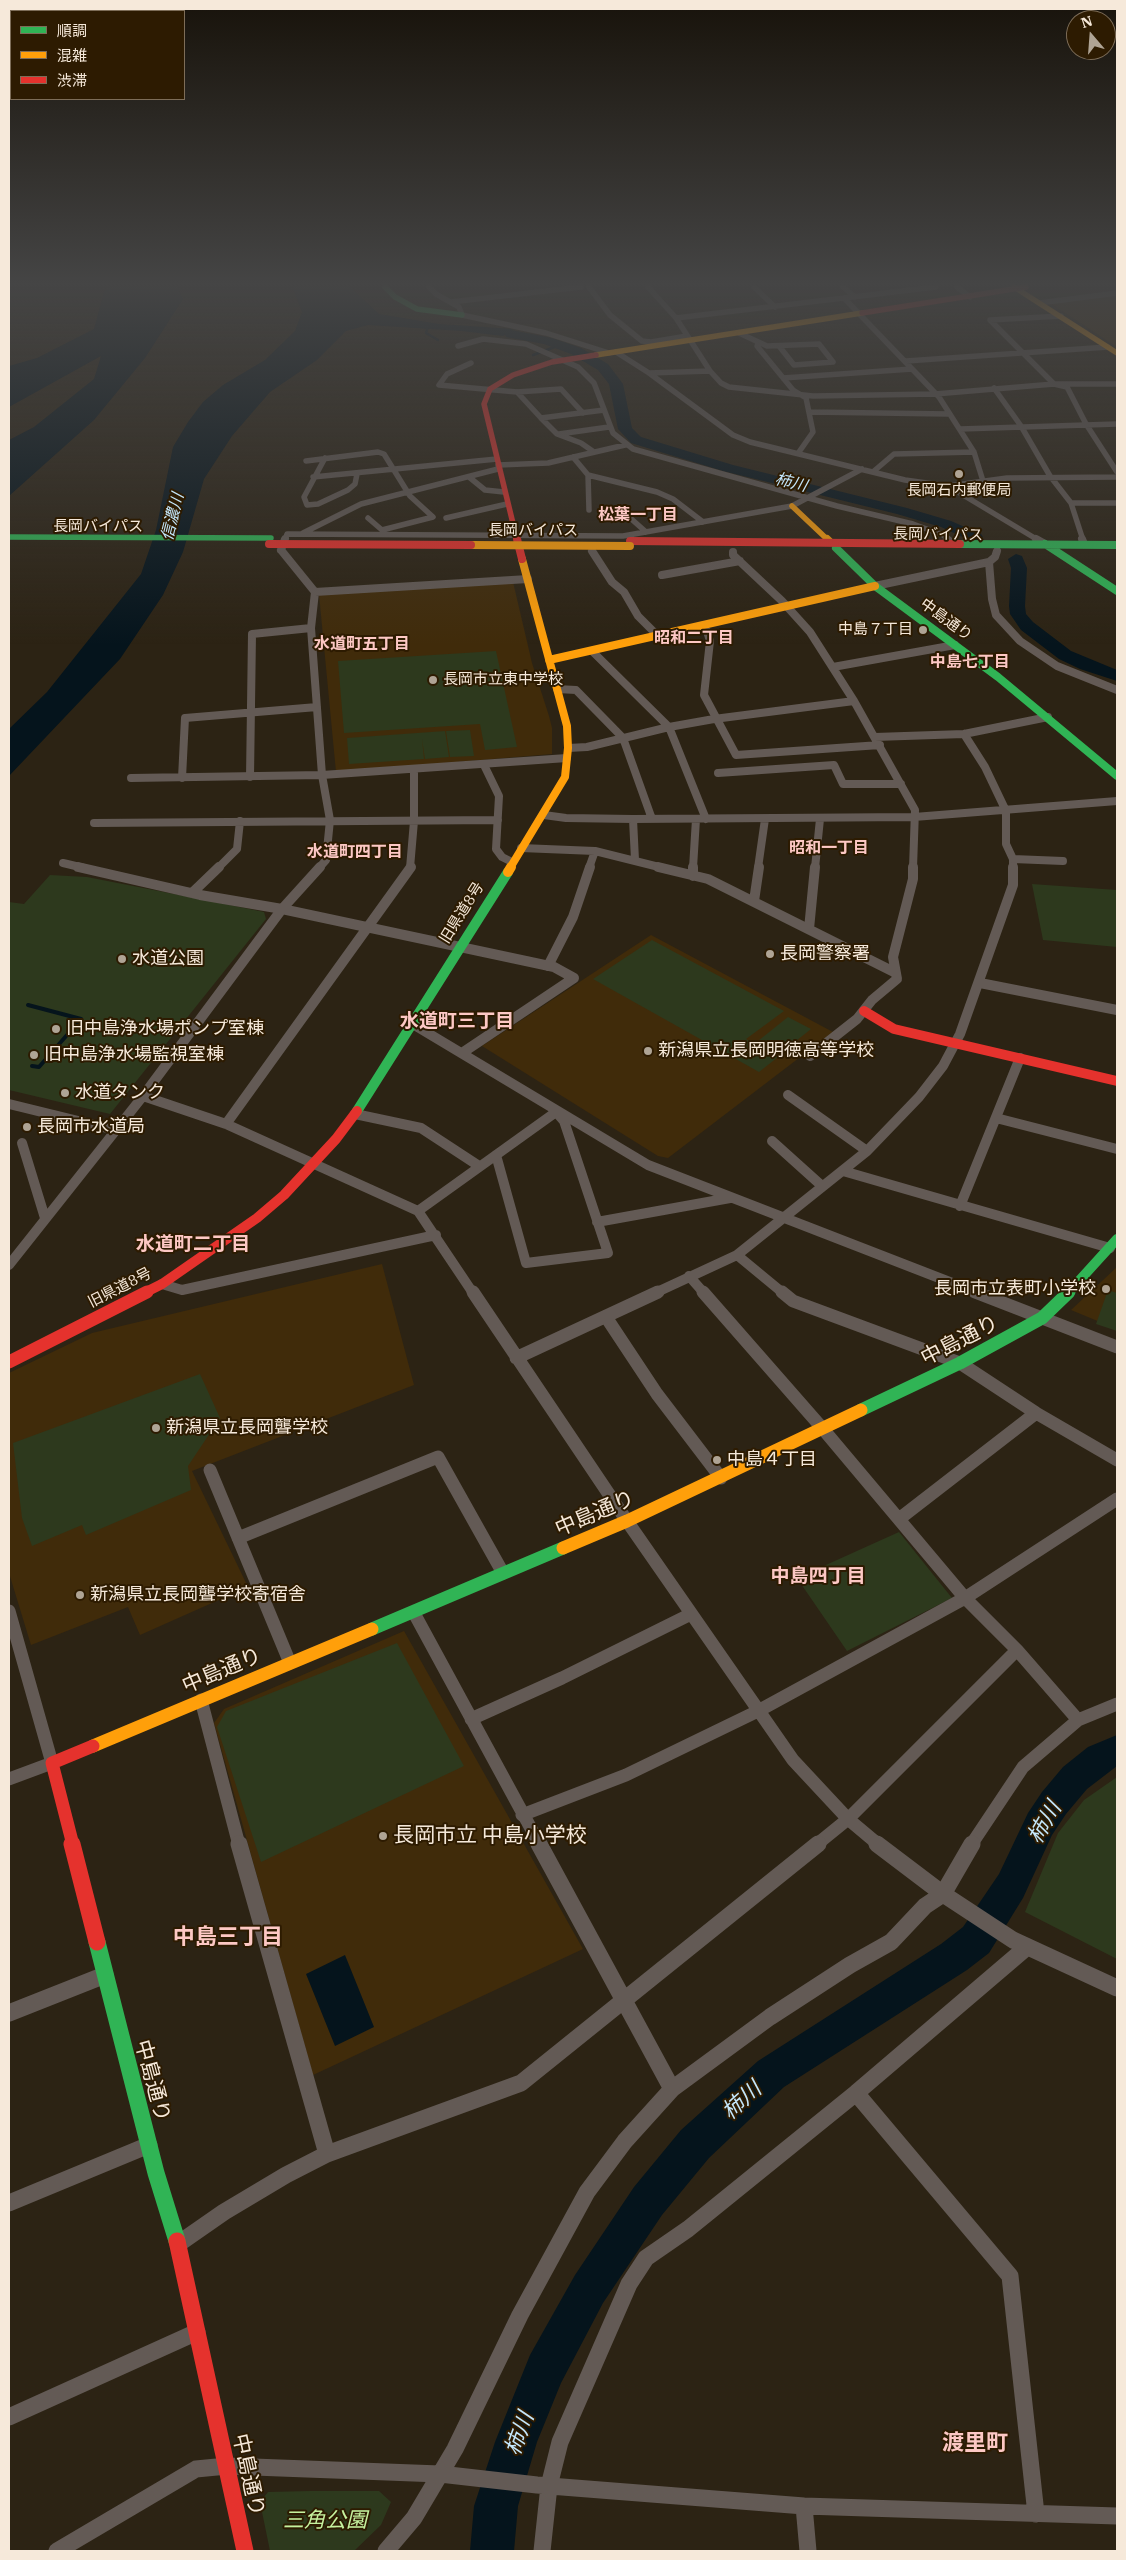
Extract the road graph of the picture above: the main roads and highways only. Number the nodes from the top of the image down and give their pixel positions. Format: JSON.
{"nodes":[{"id":1,"x":485,"y":406,"type":"edge"},
{"id":2,"x":792,"y":506,"type":"road end"},
{"id":3,"x":9,"y":536,"type":"edge"},
{"id":4,"x":242,"y":541,"type":"junction"},
{"id":5,"x":9,"y":542,"type":"edge"},
{"id":6,"x":1045,"y":544,"type":"junction"},
{"id":7,"x":833,"y":545,"type":"junction"},
{"id":8,"x":1117,"y":545,"type":"edge"},
{"id":9,"x":1056,"y":551,"type":"junction"},
{"id":10,"x":1117,"y":552,"type":"edge"},
{"id":11,"x":875,"y":586,"type":"junction"},
{"id":12,"x":1117,"y":591,"type":"edge"},
{"id":13,"x":550,"y":660,"type":"junction"},
{"id":14,"x":1117,"y":776,"type":"edge"},
{"id":15,"x":864,"y":1011,"type":"road end"},
{"id":16,"x":958,"y":1039,"type":"junction"},
{"id":17,"x":1117,"y":1071,"type":"edge"},
{"id":18,"x":1117,"y":1081,"type":"edge"},
{"id":19,"x":1114,"y":1243,"type":"edge"},
{"id":20,"x":9,"y":1362,"type":"edge"},
{"id":21,"x":245,"y":2551,"type":"edge"}],
"edges":[{"from":1,"to":13,"type":"main road","name":"旧県道8号"},
{"from":2,"to":7,"type":"main road","name":"中島通り"},
{"from":3,"to":4,"type":"main road","name":"長岡バイパス"},
{"from":4,"to":5,"type":"main road","name":"長岡バイパス"},
{"from":4,"to":7,"type":"main road","name":"長岡バイパス","bridge":true},
{"from":6,"to":7,"type":"main road","name":"長岡バイパス"},
{"from":6,"to":8,"type":"main road","name":"長岡バイパス"},
{"from":6,"to":9,"type":"main road"},
{"from":7,"to":9,"type":"main road","name":"長岡バイパス"},
{"from":7,"to":11,"type":"main road","name":"中島通り"},
{"from":9,"to":10,"type":"main road","name":"長岡バイパス"},
{"from":9,"to":12,"type":"main road"},
{"from":11,"to":13,"type":"main road"},
{"from":11,"to":14,"type":"main road","name":"中島通り"},
{"from":13,"to":20,"type":"main road","name":"旧県道8号"},
{"from":15,"to":16,"type":"main road"},
{"from":16,"to":17,"type":"main road"},
{"from":16,"to":18,"type":"main road"},
{"from":19,"to":21,"type":"main road","name":"中島通り"}]}
